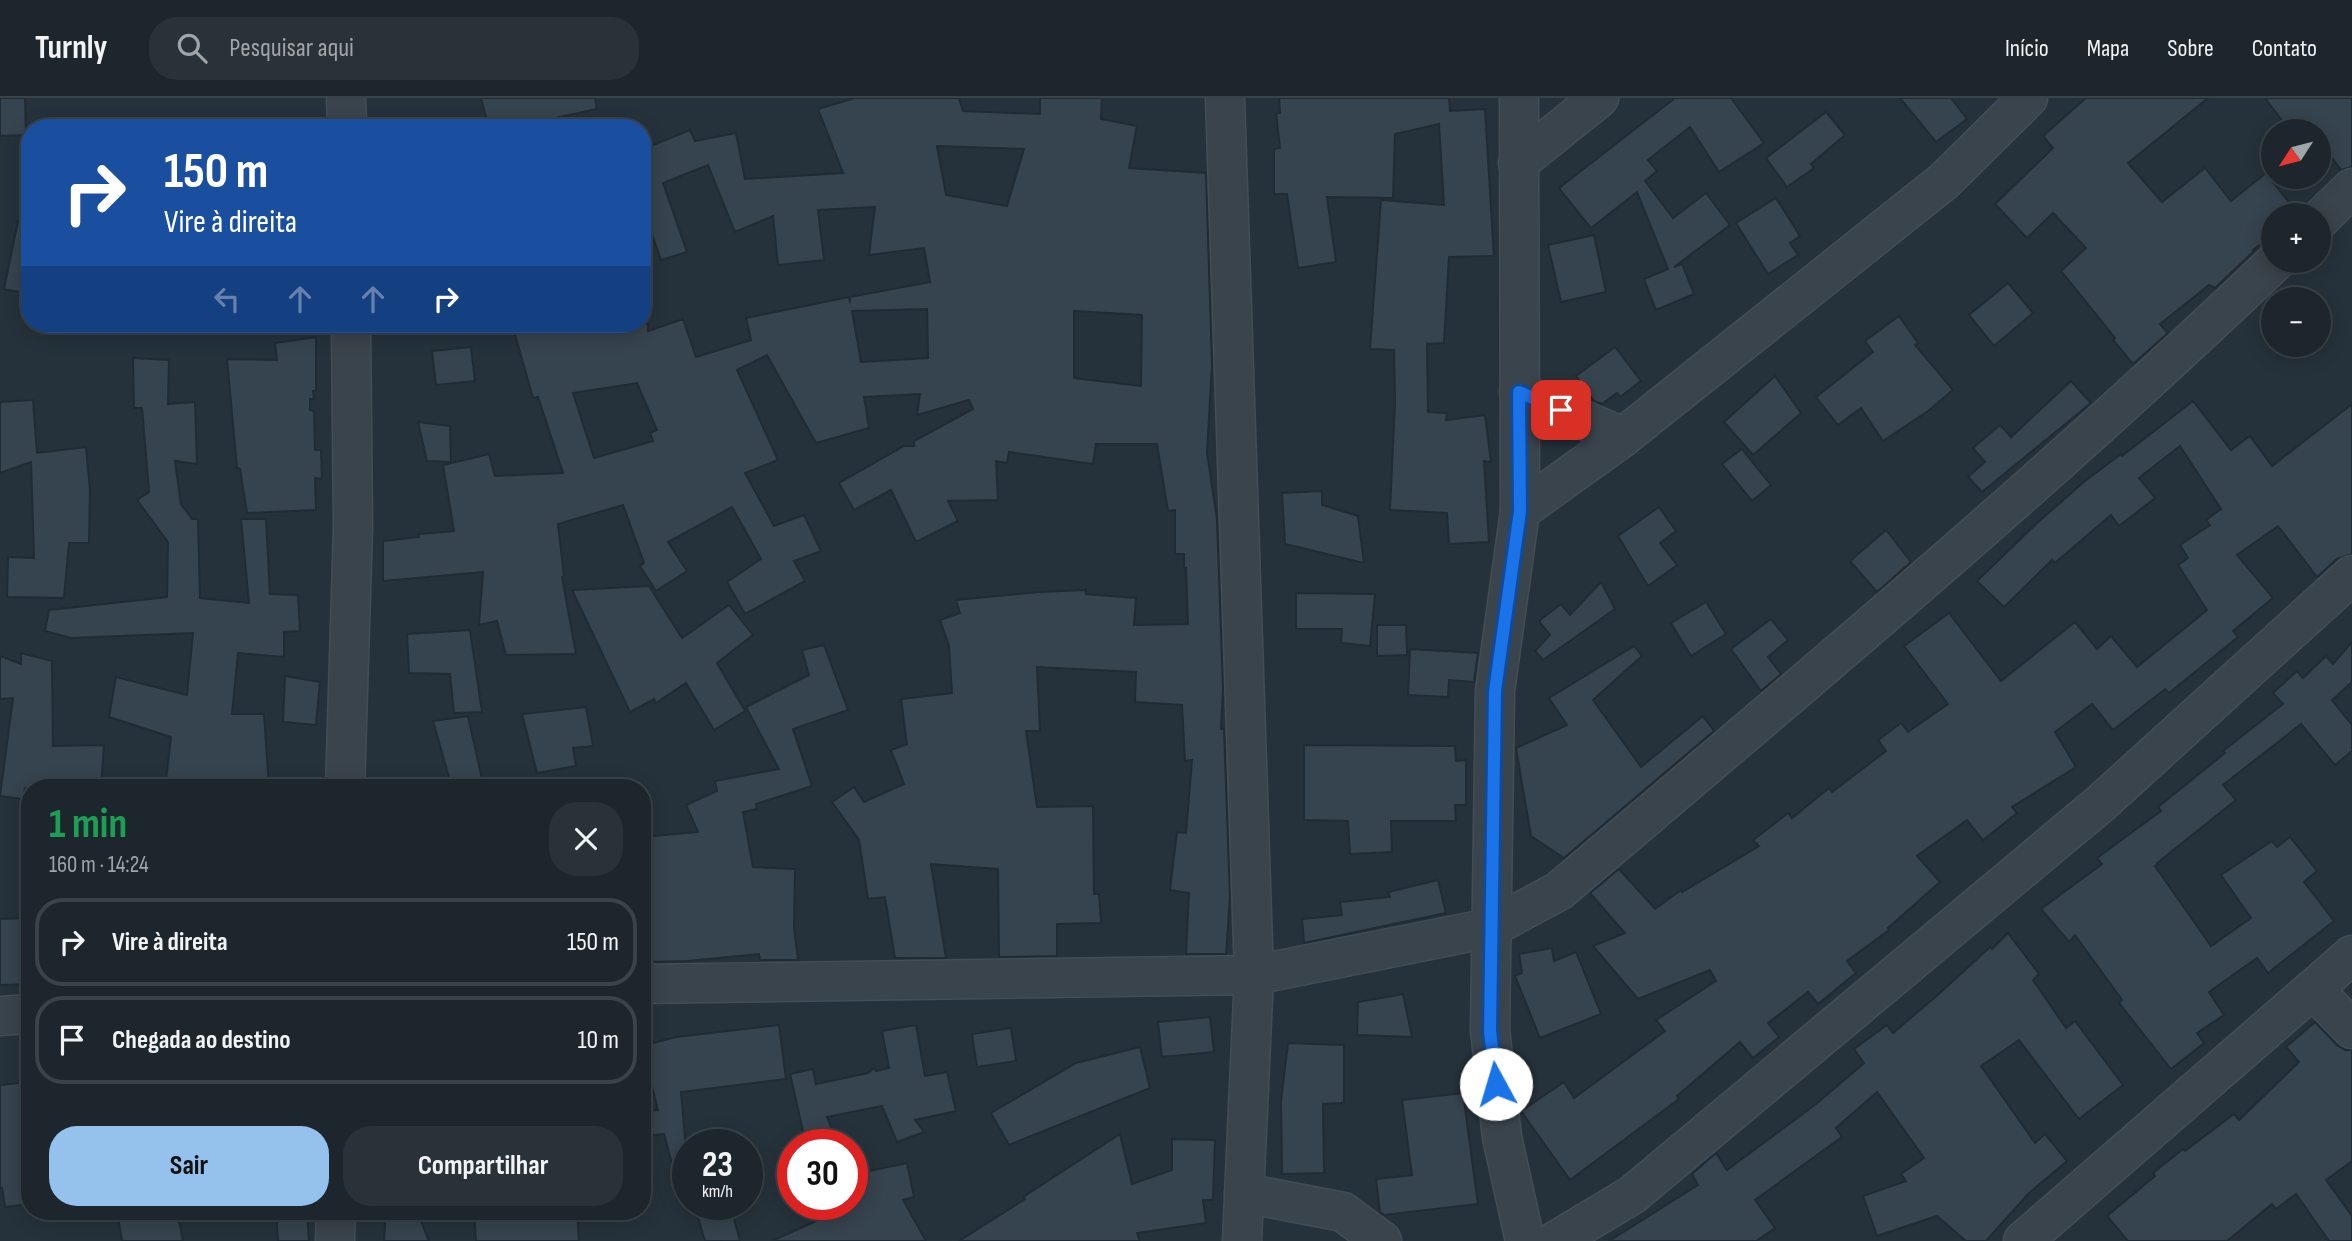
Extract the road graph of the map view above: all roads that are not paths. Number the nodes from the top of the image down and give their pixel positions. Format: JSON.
{"nodes":[{"id":1,"x":346,"y":98,"type":"edge"},
{"id":2,"x":1226,"y":98,"type":"edge"},
{"id":3,"x":1519,"y":98,"type":"edge"},
{"id":4,"x":1599,"y":98,"type":"edge"},
{"id":5,"x":2028,"y":98,"type":"edge"},
{"id":6,"x":347,"y":119,"type":"edge"},
{"id":7,"x":1518,"y":163,"type":"junction"},
{"id":8,"x":2352,"y":188,"type":"edge"},
{"id":9,"x":2331,"y":208,"type":"edge"},
{"id":10,"x":2263,"y":273,"type":"edge"},
{"id":11,"x":351,"y":333,"type":"edge"},
{"id":12,"x":1519,"y":392,"type":"junction"},
{"id":13,"x":1623,"y":437,"type":"junction"},
{"id":14,"x":1520,"y":511,"type":"junction"},
{"id":15,"x":2352,"y":575,"type":"edge"},
{"id":16,"x":345,"y":779,"type":"edge"},
{"id":17,"x":1490,"y":928,"type":"junction"},
{"id":18,"x":2352,"y":955,"type":"edge"},
{"id":19,"x":1254,"y":975,"type":"junction"},
{"id":20,"x":651,"y":984,"type":"edge"},
{"id":21,"x":2314,"y":990,"type":"junction"},
{"id":22,"x":21,"y":1015,"type":"edge"},
{"id":23,"x":0,"y":1016,"type":"edge"},
{"id":24,"x":2352,"y":1029,"type":"edge"},
{"id":25,"x":1244,"y":1193,"type":"junction"},
{"id":26,"x":336,"y":1220,"type":"edge"},
{"id":27,"x":335,"y":1241,"type":"edge"},
{"id":28,"x":1242,"y":1241,"type":"edge"},
{"id":29,"x":1382,"y":1241,"type":"edge"},
{"id":30,"x":1525,"y":1241,"type":"edge"},
{"id":31,"x":1555,"y":1241,"type":"edge"},
{"id":32,"x":2023,"y":1241,"type":"edge"}],
"edges":[{"from":1,"to":6,"type":"street"},
{"from":2,"to":19,"type":"street"},
{"from":3,"to":7,"type":"street"},
{"from":4,"to":7,"type":"street"},
{"from":5,"to":13,"type":"street"},
{"from":7,"to":12,"type":"street"},
{"from":8,"to":9,"type":"street"},
{"from":10,"to":17,"type":"street"},
{"from":11,"to":16,"type":"street"},
{"from":12,"to":13,"type":"street"},
{"from":12,"to":14,"type":"street"},
{"from":13,"to":14,"type":"street"},
{"from":14,"to":17,"type":"street"},
{"from":15,"to":31,"type":"street"},
{"from":17,"to":19,"type":"street"},
{"from":17,"to":30,"type":"street"},
{"from":18,"to":21,"type":"street"},
{"from":19,"to":20,"type":"street"},
{"from":19,"to":25,"type":"street"},
{"from":21,"to":24,"type":"street"},
{"from":21,"to":32,"type":"street"},
{"from":22,"to":23,"type":"street"},
{"from":25,"to":28,"type":"street"},
{"from":25,"to":29,"type":"street"},
{"from":26,"to":27,"type":"street"}]}
